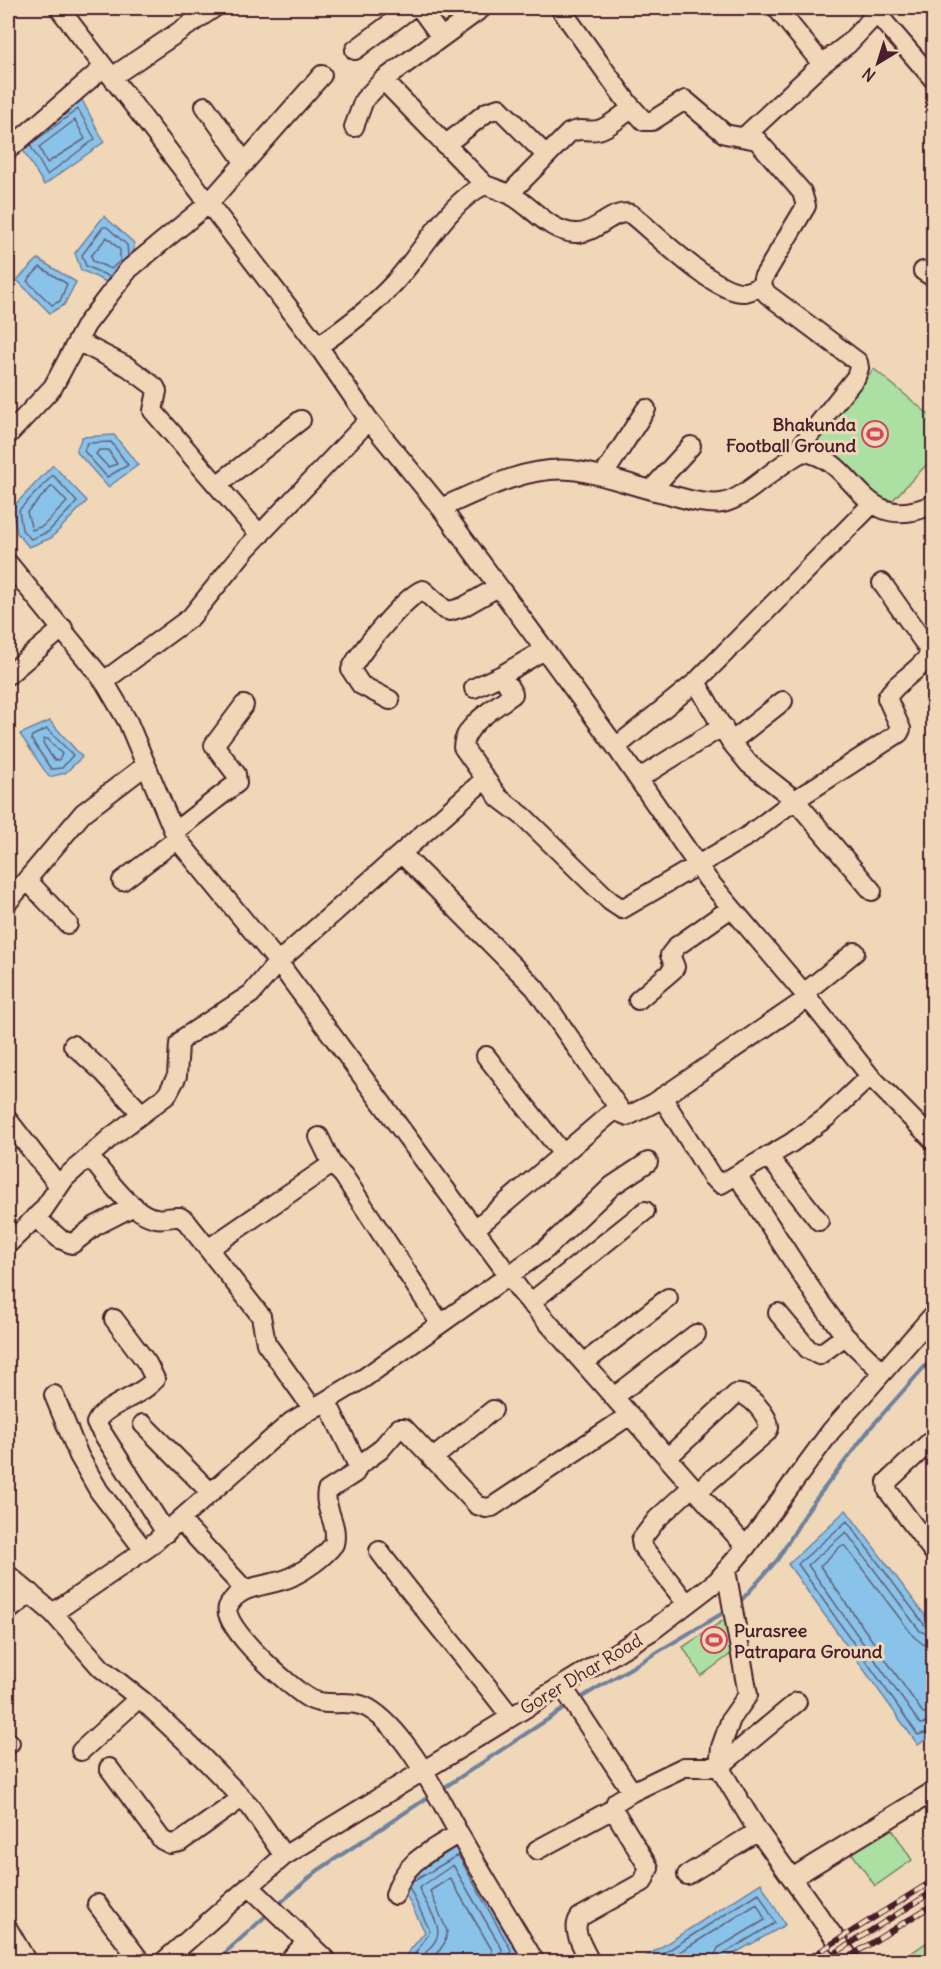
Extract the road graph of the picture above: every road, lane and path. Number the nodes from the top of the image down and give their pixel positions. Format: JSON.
{"nodes":[{"id":1,"x":59,"y":8,"type":"edge"},
{"id":2,"x":214,"y":8,"type":"edge"},
{"id":3,"x":411,"y":8,"type":"edge"},
{"id":4,"x":420,"y":8,"type":"edge"},
{"id":5,"x":482,"y":8,"type":"edge"},
{"id":6,"x":560,"y":8,"type":"edge"},
{"id":7,"x":875,"y":10,"type":"edge"},
{"id":8,"x":779,"y":11,"type":"dead end"},
{"id":9,"x":441,"y":37,"type":"junction"},
{"id":10,"x":355,"y":50,"type":"dead end"},
{"id":11,"x":822,"y":64,"type":"junction"},
{"id":12,"x":108,"y":72,"type":"junction"},
{"id":13,"x":322,"y":75,"type":"dead end"},
{"id":14,"x":383,"y":80,"type":"junction"},
{"id":15,"x":933,"y":80,"type":"edge"},
{"id":16,"x":205,"y":106,"type":"dead end"},
{"id":17,"x":632,"y":108,"type":"junction"},
{"id":18,"x":354,"y":128,"type":"dead end"},
{"id":19,"x":745,"y":136,"type":"junction"},
{"id":20,"x":445,"y":145,"type":"junction"},
{"id":21,"x":8,"y":150,"type":"edge"},
{"id":22,"x":546,"y":155,"type":"junction"},
{"id":23,"x":245,"y":164,"type":"junction"},
{"id":24,"x":485,"y":185,"type":"junction"},
{"id":25,"x":513,"y":196,"type":"junction"},
{"id":26,"x":208,"y":204,"type":"junction"},
{"id":27,"x":762,"y":286,"type":"junction"},
{"id":28,"x":77,"y":340,"type":"junction"},
{"id":29,"x":318,"y":346,"type":"junction"},
{"id":30,"x":646,"y":409,"type":"dead end"},
{"id":31,"x":301,"y":420,"type":"dead end"},
{"id":32,"x":369,"y":420,"type":"junction"},
{"id":33,"x":8,"y":435,"type":"edge"},
{"id":34,"x":691,"y":446,"type":"dead end"},
{"id":35,"x":792,"y":457,"type":"junction"},
{"id":36,"x":603,"y":476,"type":"junction"},
{"id":37,"x":217,"y":485,"type":"junction"},
{"id":38,"x":651,"y":490,"type":"junction"},
{"id":39,"x":872,"y":504,"type":"junction"},
{"id":40,"x":933,"y":504,"type":"edge"},
{"id":41,"x":441,"y":508,"type":"junction"},
{"id":42,"x":260,"y":535,"type":"junction"},
{"id":43,"x":8,"y":563,"type":"edge"},
{"id":44,"x":882,"y":584,"type":"dead end"},
{"id":45,"x":498,"y":587,"type":"junction"},
{"id":46,"x":63,"y":628,"type":"junction"},
{"id":47,"x":544,"y":650,"type":"junction"},
{"id":48,"x":8,"y":675,"type":"edge"},
{"id":49,"x":502,"y":675,"type":"junction"},
{"id":50,"x":104,"y":681,"type":"junction"},
{"id":51,"x":696,"y":682,"type":"junction"},
{"id":52,"x":474,"y":688,"type":"dead end"},
{"id":53,"x":390,"y":700,"type":"dead end"},
{"id":54,"x":783,"y":700,"type":"dead end"},
{"id":55,"x":244,"y":705,"type":"dead end"},
{"id":56,"x":727,"y":734,"type":"junction"},
{"id":57,"x":616,"y":747,"type":"junction"},
{"id":58,"x":146,"y":765,"type":"junction"},
{"id":59,"x":638,"y":779,"type":"junction"},
{"id":60,"x":484,"y":780,"type":"junction"},
{"id":61,"x":795,"y":801,"type":"junction"},
{"id":62,"x":176,"y":835,"type":"junction"},
{"id":63,"x":402,"y":854,"type":"junction"},
{"id":64,"x":697,"y":866,"type":"junction"},
{"id":65,"x":27,"y":880,"type":"junction"},
{"id":66,"x":122,"y":881,"type":"dead end"},
{"id":67,"x":872,"y":891,"type":"dead end"},
{"id":68,"x":8,"y":902,"type":"edge"},
{"id":69,"x":731,"y":908,"type":"junction"},
{"id":70,"x":69,"y":924,"type":"dead end"},
{"id":71,"x":855,"y":952,"type":"dead end"},
{"id":72,"x":278,"y":962,"type":"junction"},
{"id":73,"x":806,"y":995,"type":"junction"},
{"id":74,"x":638,"y":1000,"type":"dead end"},
{"id":75,"x":73,"y":1045,"type":"dead end"},
{"id":76,"x":486,"y":1056,"type":"dead end"},
{"id":77,"x":870,"y":1076,"type":"junction"},
{"id":78,"x":662,"y":1097,"type":"junction"},
{"id":79,"x":617,"y":1108,"type":"junction"},
{"id":80,"x":142,"y":1114,"type":"junction"},
{"id":81,"x":8,"y":1120,"type":"edge"},
{"id":82,"x":319,"y":1137,"type":"dead end"},
{"id":83,"x":933,"y":1141,"type":"edge"},
{"id":84,"x":563,"y":1154,"type":"junction"},
{"id":85,"x":89,"y":1156,"type":"junction"},
{"id":86,"x":768,"y":1156,"type":"junction"},
{"id":87,"x":648,"y":1162,"type":"dead end"},
{"id":88,"x":332,"y":1164,"type":"junction"},
{"id":89,"x":737,"y":1175,"type":"junction"},
{"id":90,"x":59,"y":1185,"type":"junction"},
{"id":91,"x":134,"y":1206,"type":"junction"},
{"id":92,"x":645,"y":1211,"type":"dead end"},
{"id":93,"x":35,"y":1217,"type":"junction"},
{"id":94,"x":819,"y":1221,"type":"dead end"},
{"id":95,"x":475,"y":1229,"type":"junction"},
{"id":96,"x":8,"y":1244,"type":"edge"},
{"id":97,"x":208,"y":1249,"type":"junction"},
{"id":98,"x":508,"y":1275,"type":"junction"},
{"id":99,"x":668,"y":1298,"type":"dead end"},
{"id":100,"x":530,"y":1303,"type":"junction"},
{"id":101,"x":778,"y":1313,"type":"dead end"},
{"id":102,"x":933,"y":1314,"type":"edge"},
{"id":103,"x":114,"y":1319,"type":"dead end"},
{"id":104,"x":440,"y":1323,"type":"junction"},
{"id":105,"x":696,"y":1334,"type":"dead end"},
{"id":106,"x":845,"y":1336,"type":"junction"},
{"id":107,"x":584,"y":1363,"type":"junction"},
{"id":108,"x":881,"y":1371,"type":"junction"},
{"id":109,"x":54,"y":1395,"type":"dead end"},
{"id":110,"x":614,"y":1398,"type":"junction"},
{"id":111,"x":320,"y":1406,"type":"junction"},
{"id":112,"x":493,"y":1410,"type":"dead end"},
{"id":113,"x":630,"y":1415,"type":"junction"},
{"id":114,"x":143,"y":1424,"type":"dead end"},
{"id":115,"x":932,"y":1443,"type":"edge"},
{"id":116,"x":668,"y":1458,"type":"junction"},
{"id":117,"x":432,"y":1459,"type":"junction"},
{"id":118,"x":358,"y":1466,"type":"junction"},
{"id":119,"x":695,"y":1489,"type":"junction"},
{"id":120,"x":210,"y":1492,"type":"junction"},
{"id":121,"x":180,"y":1520,"type":"junction"},
{"id":122,"x":166,"y":1533,"type":"junction"},
{"id":123,"x":746,"y":1547,"type":"junction"},
{"id":124,"x":144,"y":1550,"type":"junction"},
{"id":125,"x":379,"y":1551,"type":"dead end"},
{"id":126,"x":933,"y":1553,"type":"edge"},
{"id":127,"x":726,"y":1570,"type":"junction"},
{"id":128,"x":8,"y":1575,"type":"edge"},
{"id":129,"x":245,"y":1590,"type":"junction"},
{"id":130,"x":31,"y":1593,"type":"junction"},
{"id":131,"x":687,"y":1604,"type":"junction"},
{"id":132,"x":8,"y":1611,"type":"edge"},
{"id":133,"x":53,"y":1613,"type":"junction"},
{"id":134,"x":569,"y":1697,"type":"junction"},
{"id":135,"x":139,"y":1698,"type":"junction"},
{"id":136,"x":797,"y":1702,"type":"dead end"},
{"id":137,"x":511,"y":1717,"type":"junction"},
{"id":138,"x":81,"y":1751,"type":"dead end"},
{"id":139,"x":719,"y":1767,"type":"junction"},
{"id":140,"x":109,"y":1768,"type":"dead end"},
{"id":141,"x":424,"y":1770,"type":"junction"},
{"id":142,"x":933,"y":1791,"type":"edge"},
{"id":143,"x":632,"y":1792,"type":"junction"},
{"id":144,"x":242,"y":1798,"type":"junction"},
{"id":145,"x":614,"y":1809,"type":"junction"},
{"id":146,"x":758,"y":1830,"type":"junction"},
{"id":147,"x":459,"y":1833,"type":"junction"},
{"id":148,"x":537,"y":1850,"type":"dead end"},
{"id":149,"x":284,"y":1856,"type":"junction"},
{"id":150,"x":687,"y":1875,"type":"dead end"},
{"id":151,"x":792,"y":1878,"type":"junction"},
{"id":152,"x":249,"y":1886,"type":"junction"},
{"id":153,"x":395,"y":1895,"type":"dead end"},
{"id":154,"x":97,"y":1904,"type":"dead end"},
{"id":155,"x":8,"y":1929,"type":"edge"},
{"id":156,"x":307,"y":1941,"type":"junction"},
{"id":157,"x":27,"y":1962,"type":"edge"},
{"id":158,"x":141,"y":1962,"type":"edge"},
{"id":159,"x":163,"y":1962,"type":"edge"},
{"id":160,"x":288,"y":1962,"type":"edge"},
{"id":161,"x":328,"y":1962,"type":"edge"},
{"id":162,"x":535,"y":1962,"type":"edge"},
{"id":163,"x":590,"y":1962,"type":"edge"},
{"id":164,"x":852,"y":1962,"type":"edge"}],
"edges":[{"from":1,"to":12,"type":"street"},
{"from":2,"to":12,"type":"street"},
{"from":3,"to":10,"type":"street"},
{"from":4,"to":9,"type":"street"},
{"from":5,"to":9,"type":"street"},
{"from":6,"to":17,"type":"street"},
{"from":7,"to":11,"type":"street"},
{"from":7,"to":15,"type":"street"},
{"from":8,"to":11,"type":"street"},
{"from":9,"to":14,"type":"street"},
{"from":11,"to":19,"type":"street"},
{"from":12,"to":21,"type":"street"},
{"from":12,"to":26,"type":"street"},
{"from":13,"to":23,"type":"street"},
{"from":14,"to":18,"type":"street"},
{"from":14,"to":20,"type":"street"},
{"from":16,"to":23,"type":"street"},
{"from":17,"to":19,"type":"street"},
{"from":17,"to":22,"type":"street"},
{"from":19,"to":27,"type":"street"},
{"from":20,"to":22,"type":"street"},
{"from":20,"to":24,"type":"street"},
{"from":22,"to":25,"type":"street"},
{"from":23,"to":26,"type":"street"},
{"from":24,"to":25,"type":"street"},
{"from":24,"to":29,"type":"street"},
{"from":25,"to":27,"type":"street"},
{"from":26,"to":28,"type":"street"},
{"from":26,"to":29,"type":"street"},
{"from":27,"to":35,"type":"street"},
{"from":28,"to":33,"type":"street"},
{"from":28,"to":37,"type":"street"},
{"from":29,"to":32,"type":"street"},
{"from":30,"to":36,"type":"street"},
{"from":31,"to":37,"type":"street"},
{"from":32,"to":41,"type":"street"},
{"from":32,"to":42,"type":"street"},
{"from":34,"to":38,"type":"street"},
{"from":35,"to":38,"type":"street"},
{"from":35,"to":39,"type":"street"},
{"from":36,"to":38,"type":"street"},
{"from":36,"to":41,"type":"street"},
{"from":37,"to":42,"type":"street"},
{"from":39,"to":40,"type":"street"},
{"from":39,"to":51,"type":"street"},
{"from":41,"to":45,"type":"street"},
{"from":42,"to":50,"type":"street"},
{"from":43,"to":46,"type":"street"},
{"from":44,"to":61,"type":"street"},
{"from":45,"to":47,"type":"street"},
{"from":45,"to":53,"type":"street"},
{"from":46,"to":48,"type":"street"},
{"from":46,"to":50,"type":"street"},
{"from":47,"to":49,"type":"street"},
{"from":47,"to":57,"type":"street"},
{"from":49,"to":52,"type":"street"},
{"from":49,"to":60,"type":"street"},
{"from":50,"to":58,"type":"street"},
{"from":51,"to":56,"type":"street"},
{"from":51,"to":57,"type":"street"},
{"from":54,"to":56,"type":"street"},
{"from":55,"to":62,"type":"street"},
{"from":56,"to":59,"type":"street"},
{"from":56,"to":61,"type":"street"},
{"from":57,"to":59,"type":"street"},
{"from":58,"to":62,"type":"street"},
{"from":58,"to":65,"type":"street"},
{"from":59,"to":64,"type":"street"},
{"from":60,"to":63,"type":"street"},
{"from":60,"to":64,"type":"street"},
{"from":61,"to":64,"type":"street"},
{"from":61,"to":67,"type":"street"},
{"from":62,"to":66,"type":"street"},
{"from":62,"to":72,"type":"street"},
{"from":63,"to":72,"type":"street"},
{"from":63,"to":79,"type":"street"},
{"from":64,"to":69,"type":"street"},
{"from":65,"to":68,"type":"street"},
{"from":65,"to":70,"type":"street"},
{"from":69,"to":73,"type":"street"},
{"from":69,"to":74,"type":"street"},
{"from":71,"to":73,"type":"street"},
{"from":72,"to":80,"type":"street"},
{"from":72,"to":95,"type":"street"},
{"from":73,"to":77,"type":"street"},
{"from":73,"to":78,"type":"street"},
{"from":75,"to":80,"type":"street"},
{"from":76,"to":84,"type":"street"},
{"from":77,"to":83,"type":"street"},
{"from":77,"to":86,"type":"street"},
{"from":78,"to":79,"type":"street"},
{"from":78,"to":89,"type":"street"},
{"from":79,"to":84,"type":"street"},
{"from":80,"to":85,"type":"street"},
{"from":81,"to":90,"type":"street"},
{"from":82,"to":88,"type":"street"},
{"from":84,"to":95,"type":"street"},
{"from":85,"to":90,"type":"street"},
{"from":85,"to":91,"type":"street"},
{"from":86,"to":89,"type":"street"},
{"from":86,"to":94,"type":"street"},
{"from":87,"to":98,"type":"street"},
{"from":88,"to":97,"type":"street"},
{"from":88,"to":104,"type":"street"},
{"from":89,"to":106,"type":"street"},
{"from":90,"to":93,"type":"street"},
{"from":91,"to":93,"type":"street"},
{"from":91,"to":97,"type":"street"},
{"from":92,"to":100,"type":"street"},
{"from":93,"to":96,"type":"street"},
{"from":95,"to":98,"type":"street"},
{"from":97,"to":111,"type":"street"},
{"from":98,"to":100,"type":"street"},
{"from":98,"to":104,"type":"street"},
{"from":99,"to":107,"type":"street"},
{"from":100,"to":107,"type":"street"},
{"from":101,"to":106,"type":"street"},
{"from":102,"to":108,"type":"street","name":"Gorer Dhar Road"},
{"from":103,"to":122,"type":"street"},
{"from":104,"to":111,"type":"street"},
{"from":105,"to":110,"type":"street"},
{"from":106,"to":108,"type":"street"},
{"from":107,"to":110,"type":"street"},
{"from":108,"to":123,"type":"street","name":"Gorer Dhar Road"},
{"from":109,"to":124,"type":"street"},
{"from":110,"to":113,"type":"street"},
{"from":111,"to":118,"type":"street"},
{"from":111,"to":120,"type":"street"},
{"from":112,"to":117,"type":"street"},
{"from":113,"to":116,"type":"street"},
{"from":113,"to":117,"type":"street"},
{"from":114,"to":120,"type":"street"},
{"from":115,"to":126,"type":"street"},
{"from":116,"to":119,"type":"street"},
{"from":116,"to":119,"type":"street"},
{"from":117,"to":118,"type":"street"},
{"from":118,"to":129,"type":"street"},
{"from":119,"to":123,"type":"street"},
{"from":119,"to":131,"type":"street"},
{"from":120,"to":121,"type":"street"},
{"from":121,"to":122,"type":"street"},
{"from":121,"to":129,"type":"street"},
{"from":122,"to":124,"type":"street"},
{"from":123,"to":127,"type":"street","name":"Gorer Dhar Road"},
{"from":124,"to":133,"type":"street"},
{"from":125,"to":137,"type":"street"},
{"from":127,"to":131,"type":"street","name":"Gorer Dhar Road"},
{"from":127,"to":139,"type":"street"},
{"from":128,"to":130,"type":"street"},
{"from":129,"to":141,"type":"street"},
{"from":130,"to":132,"type":"street"},
{"from":130,"to":133,"type":"street"},
{"from":131,"to":134,"type":"street","name":"Gorer Dhar Road"},
{"from":133,"to":135,"type":"street"},
{"from":134,"to":137,"type":"street","name":"Gorer Dhar Road"},
{"from":134,"to":143,"type":"street"},
{"from":135,"to":138,"type":"street"},
{"from":135,"to":144,"type":"street"},
{"from":136,"to":139,"type":"street"},
{"from":137,"to":141,"type":"street","name":"Gorer Dhar Road"},
{"from":139,"to":143,"type":"street"},
{"from":139,"to":146,"type":"street"},
{"from":140,"to":144,"type":"street"},
{"from":141,"to":147,"type":"street"},
{"from":141,"to":149,"type":"street","name":"Gorer Dhar Road"},
{"from":142,"to":151,"type":"street"},
{"from":143,"to":145,"type":"street"},
{"from":144,"to":149,"type":"street"},
{"from":145,"to":148,"type":"street"},
{"from":145,"to":163,"type":"street"},
{"from":146,"to":150,"type":"street"},
{"from":146,"to":151,"type":"street"},
{"from":147,"to":153,"type":"street"},
{"from":147,"to":162,"type":"street"},
{"from":149,"to":152,"type":"street","name":"Gorer Dhar Road"},
{"from":151,"to":164,"type":"street"},
{"from":152,"to":156,"type":"street"},
{"from":152,"to":159,"type":"street","name":"Gorer Dhar Road"},
{"from":154,"to":158,"type":"street"},
{"from":155,"to":157,"type":"street"},
{"from":156,"to":160,"type":"street"},
{"from":156,"to":161,"type":"street"}]}
